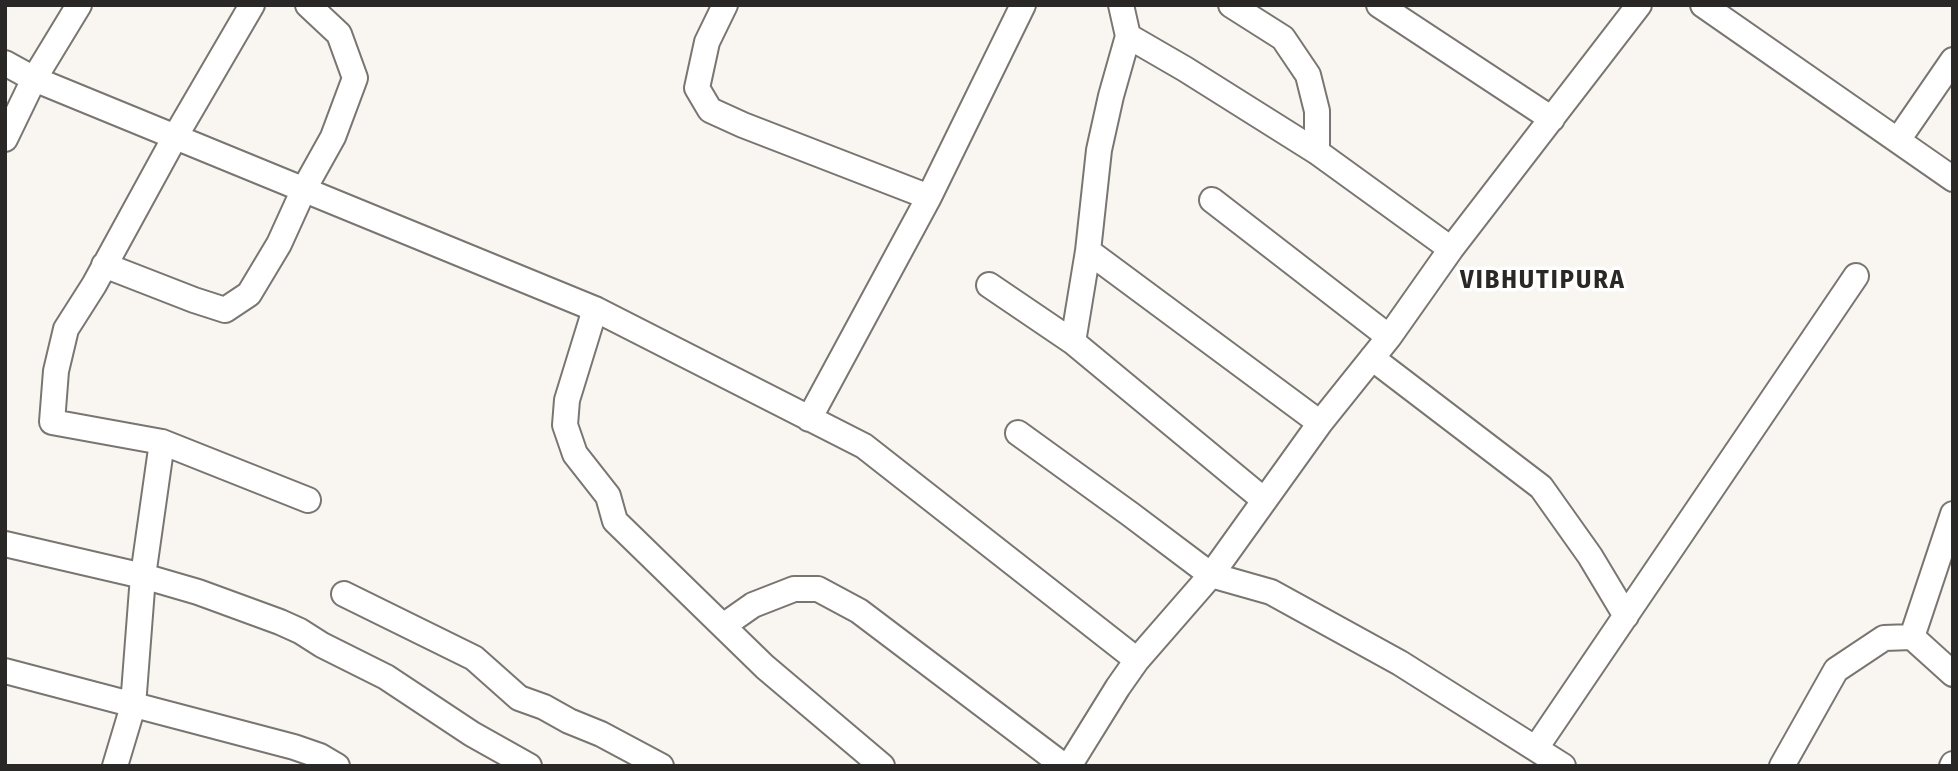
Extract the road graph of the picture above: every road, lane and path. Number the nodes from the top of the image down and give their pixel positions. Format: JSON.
{"nodes":[{"id":1,"x":79,"y":5,"type":"edge"},
{"id":2,"x":252,"y":5,"type":"edge"},
{"id":3,"x":308,"y":5,"type":"edge"},
{"id":4,"x":725,"y":5,"type":"edge"},
{"id":5,"x":1023,"y":5,"type":"edge"},
{"id":6,"x":1121,"y":5,"type":"edge"},
{"id":7,"x":1231,"y":5,"type":"edge"},
{"id":8,"x":1379,"y":5,"type":"edge"},
{"id":9,"x":1421,"y":5,"type":"edge"},
{"id":10,"x":1639,"y":5,"type":"edge"},
{"id":11,"x":1703,"y":5,"type":"edge"},
{"id":12,"x":1418,"y":31,"type":"junction"},
{"id":13,"x":1128,"y":36,"type":"junction"},
{"id":14,"x":1953,"y":60,"type":"edge"},
{"id":15,"x":5,"y":64,"type":"edge"},
{"id":16,"x":34,"y":79,"type":"junction"},
{"id":17,"x":1552,"y":119,"type":"junction"},
{"id":18,"x":176,"y":137,"type":"junction"},
{"id":19,"x":5,"y":139,"type":"edge"},
{"id":20,"x":1898,"y":140,"type":"junction"},
{"id":21,"x":1317,"y":152,"type":"junction"},
{"id":22,"x":1953,"y":179,"type":"edge"},
{"id":23,"x":304,"y":189,"type":"junction"},
{"id":24,"x":929,"y":197,"type":"junction"},
{"id":25,"x":1212,"y":200,"type":"dead end"},
{"id":26,"x":1451,"y":249,"type":"junction"},
{"id":27,"x":1088,"y":251,"type":"junction"},
{"id":28,"x":104,"y":264,"type":"junction"},
{"id":29,"x":1856,"y":276,"type":"dead end"},
{"id":30,"x":989,"y":285,"type":"dead end"},
{"id":31,"x":595,"y":309,"type":"junction"},
{"id":32,"x":1389,"y":337,"type":"junction"},
{"id":33,"x":1073,"y":342,"type":"junction"},
{"id":34,"x":1372,"y":358,"type":"junction"},
{"id":35,"x":809,"y":419,"type":"junction"},
{"id":36,"x":1320,"y":423,"type":"junction"},
{"id":37,"x":1018,"y":433,"type":"dead end"},
{"id":38,"x":162,"y":442,"type":"junction"},
{"id":39,"x":308,"y":500,"type":"dead end"},
{"id":40,"x":1264,"y":500,"type":"junction"},
{"id":41,"x":1953,"y":514,"type":"edge"},
{"id":42,"x":5,"y":544,"type":"edge"},
{"id":43,"x":1211,"y":575,"type":"junction"},
{"id":44,"x":143,"y":576,"type":"junction"},
{"id":45,"x":344,"y":594,"type":"dead end"},
{"id":46,"x":1626,"y":616,"type":"junction"},
{"id":47,"x":723,"y":626,"type":"junction"},
{"id":48,"x":1912,"y":638,"type":"junction"},
{"id":49,"x":1137,"y":660,"type":"junction"},
{"id":50,"x":5,"y":671,"type":"edge"},
{"id":51,"x":1953,"y":674,"type":"edge"},
{"id":52,"x":133,"y":706,"type":"junction"},
{"id":53,"x":1535,"y":748,"type":"junction"},
{"id":54,"x":522,"y":764,"type":"edge"},
{"id":55,"x":115,"y":766,"type":"edge"},
{"id":56,"x":337,"y":766,"type":"edge"},
{"id":57,"x":661,"y":766,"type":"edge"},
{"id":58,"x":882,"y":766,"type":"edge"},
{"id":59,"x":1067,"y":766,"type":"edge"},
{"id":60,"x":1563,"y":766,"type":"edge"},
{"id":61,"x":1782,"y":766,"type":"edge"}],
"edges":[{"from":1,"to":16,"type":"street"},
{"from":2,"to":18,"type":"street"},
{"from":3,"to":23,"type":"street"},
{"from":4,"to":24,"type":"street"},
{"from":5,"to":24,"type":"street"},
{"from":6,"to":13,"type":"street"},
{"from":7,"to":21,"type":"street"},
{"from":8,"to":12,"type":"street"},
{"from":9,"to":12,"type":"street"},
{"from":10,"to":17,"type":"street"},
{"from":11,"to":20,"type":"street"},
{"from":12,"to":17,"type":"street"},
{"from":13,"to":21,"type":"street"},
{"from":13,"to":27,"type":"street"},
{"from":14,"to":20,"type":"street"},
{"from":15,"to":16,"type":"street"},
{"from":16,"to":18,"type":"street"},
{"from":16,"to":19,"type":"street"},
{"from":17,"to":26,"type":"street"},
{"from":18,"to":23,"type":"street"},
{"from":18,"to":28,"type":"street"},
{"from":20,"to":22,"type":"street"},
{"from":21,"to":26,"type":"street"},
{"from":23,"to":28,"type":"street"},
{"from":23,"to":31,"type":"street"},
{"from":24,"to":35,"type":"street"},
{"from":25,"to":32,"type":"street"},
{"from":26,"to":32,"type":"street"},
{"from":27,"to":33,"type":"street"},
{"from":27,"to":36,"type":"street"},
{"from":28,"to":38,"type":"street"},
{"from":29,"to":46,"type":"street"},
{"from":30,"to":33,"type":"street"},
{"from":31,"to":35,"type":"street"},
{"from":31,"to":47,"type":"street"},
{"from":32,"to":34,"type":"street"},
{"from":33,"to":40,"type":"street"},
{"from":34,"to":36,"type":"street"},
{"from":34,"to":46,"type":"street"},
{"from":35,"to":49,"type":"street"},
{"from":36,"to":40,"type":"street"},
{"from":37,"to":43,"type":"street"},
{"from":38,"to":39,"type":"street"},
{"from":38,"to":44,"type":"street"},
{"from":40,"to":43,"type":"street"},
{"from":41,"to":48,"type":"street"},
{"from":42,"to":44,"type":"street"},
{"from":43,"to":49,"type":"street"},
{"from":43,"to":53,"type":"street"},
{"from":44,"to":52,"type":"street"},
{"from":44,"to":54,"type":"street"},
{"from":45,"to":57,"type":"street"},
{"from":46,"to":53,"type":"street"},
{"from":47,"to":58,"type":"street"},
{"from":47,"to":59,"type":"street"},
{"from":48,"to":51,"type":"street"},
{"from":48,"to":61,"type":"street"},
{"from":49,"to":59,"type":"street"},
{"from":50,"to":52,"type":"street"},
{"from":52,"to":55,"type":"street"},
{"from":52,"to":56,"type":"street"},
{"from":53,"to":60,"type":"street"}]}
